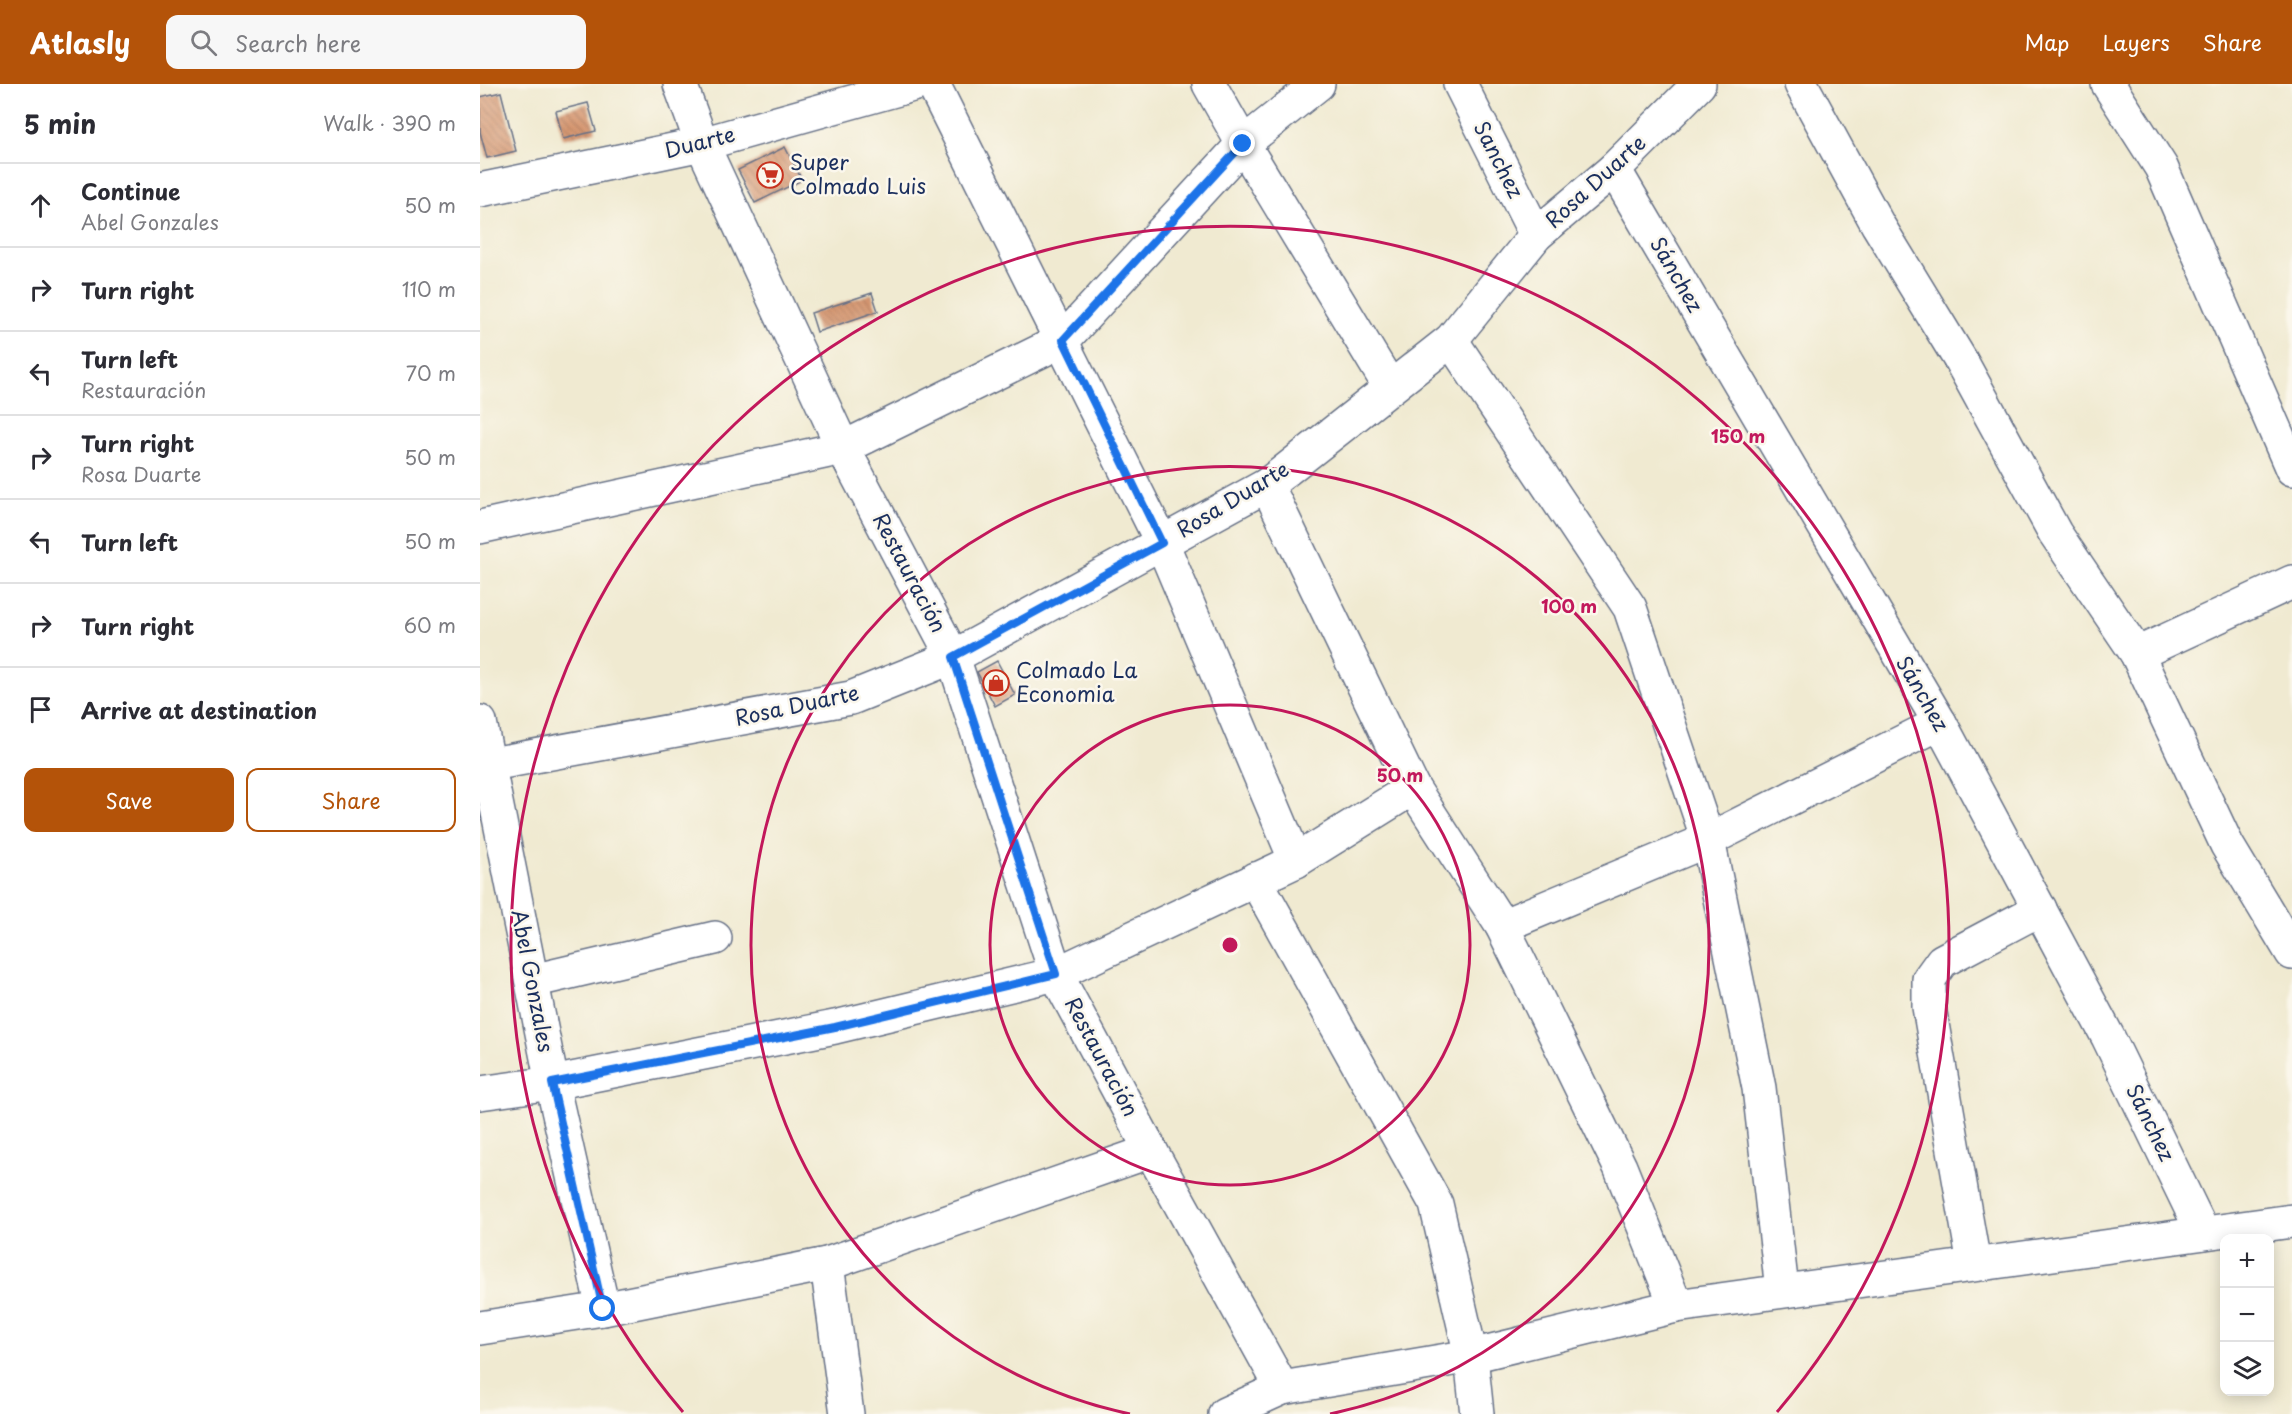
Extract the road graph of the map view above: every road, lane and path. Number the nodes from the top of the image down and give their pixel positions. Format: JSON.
{"nodes":[{"id":1,"x":680,"y":84,"type":"edge"},
{"id":2,"x":916,"y":84,"type":"edge"},
{"id":3,"x":933,"y":84,"type":"edge"},
{"id":4,"x":1209,"y":84,"type":"edge"},
{"id":5,"x":1318,"y":84,"type":"edge"},
{"id":6,"x":1460,"y":84,"type":"edge"},
{"id":7,"x":1699,"y":84,"type":"edge"},
{"id":8,"x":1801,"y":84,"type":"edge"},
{"id":9,"x":2108,"y":84,"type":"edge"},
{"id":10,"x":702,"y":144,"type":"junction"},
{"id":11,"x":1243,"y":144,"type":"junction"},
{"id":12,"x":1614,"y":169,"type":"junction"},
{"id":13,"x":480,"y":190,"type":"edge"},
{"id":14,"x":1536,"y":235,"type":"junction"},
{"id":15,"x":1063,"y":340,"type":"junction"},
{"id":16,"x":1451,"y":340,"type":"junction"},
{"id":17,"x":1390,"y":387,"type":"junction"},
{"id":18,"x":843,"y":448,"type":"junction"},
{"id":19,"x":2292,"y":470,"type":"edge"},
{"id":20,"x":1267,"y":485,"type":"junction"},
{"id":21,"x":480,"y":527,"type":"edge"},
{"id":22,"x":1162,"y":543,"type":"junction"},
{"id":23,"x":2292,"y":582,"type":"edge"},
{"id":24,"x":2137,"y":654,"type":"junction"},
{"id":25,"x":953,"y":657,"type":"junction"},
{"id":26,"x":480,"y":722,"type":"edge"},
{"id":27,"x":1940,"y":723,"type":"junction"},
{"id":28,"x":485,"y":764,"type":"edge"},
{"id":29,"x":1413,"y":788,"type":"junction"},
{"id":30,"x":1708,"y":840,"type":"junction"},
{"id":31,"x":1296,"y":861,"type":"junction"},
{"id":32,"x":1255,"y":879,"type":"junction"},
{"id":33,"x":2040,"y":909,"type":"junction"},
{"id":34,"x":1502,"y":926,"type":"junction"},
{"id":35,"x":715,"y":939,"type":"dead end"},
{"id":36,"x":2292,"y":953,"type":"edge"},
{"id":37,"x":1056,"y":974,"type":"junction"},
{"id":38,"x":532,"y":981,"type":"junction"},
{"id":39,"x":552,"y":1083,"type":"junction"},
{"id":40,"x":480,"y":1093,"type":"edge"},
{"id":41,"x":1151,"y":1151,"type":"junction"},
{"id":42,"x":2292,"y":1221,"type":"edge"},
{"id":43,"x":2203,"y":1233,"type":"junction"},
{"id":44,"x":828,"y":1264,"type":"junction"},
{"id":45,"x":1974,"y":1264,"type":"junction"},
{"id":46,"x":1782,"y":1290,"type":"junction"},
{"id":47,"x":1676,"y":1306,"type":"junction"},
{"id":48,"x":603,"y":1309,"type":"junction"},
{"id":49,"x":480,"y":1328,"type":"edge"},
{"id":50,"x":1471,"y":1356,"type":"junction"},
{"id":51,"x":1282,"y":1388,"type":"junction"},
{"id":52,"x":847,"y":1414,"type":"edge"},
{"id":53,"x":1225,"y":1414,"type":"edge"},
{"id":54,"x":1477,"y":1414,"type":"edge"}],
"edges":[{"from":1,"to":10,"type":"street","name":"Restauración"},
{"from":2,"to":10,"type":"street","name":"Duarte"},
{"from":3,"to":15,"type":"street"},
{"from":4,"to":11,"type":"street"},
{"from":5,"to":11,"type":"street"},
{"from":6,"to":14,"type":"street","name":"Sanchez"},
{"from":7,"to":12,"type":"street","name":"Rosa Duarte"},
{"from":8,"to":24,"type":"street"},
{"from":9,"to":19,"type":"street"},
{"from":10,"to":13,"type":"street","name":"Duarte"},
{"from":10,"to":18,"type":"street","name":"Restauración"},
{"from":11,"to":15,"type":"street"},
{"from":11,"to":17,"type":"street"},
{"from":12,"to":14,"type":"street","name":"Rosa Duarte"},
{"from":12,"to":27,"type":"street","name":"Sánchez"},
{"from":14,"to":16,"type":"street","name":"Rosa Duarte"},
{"from":15,"to":18,"type":"street"},
{"from":15,"to":22,"type":"street"},
{"from":16,"to":17,"type":"street","name":"Rosa Duarte"},
{"from":16,"to":30,"type":"street"},
{"from":17,"to":20,"type":"street","name":"Rosa Duarte"},
{"from":18,"to":21,"type":"street"},
{"from":18,"to":25,"type":"street","name":"Restauración"},
{"from":20,"to":22,"type":"street","name":"Rosa Duarte"},
{"from":20,"to":29,"type":"street"},
{"from":22,"to":25,"type":"street","name":"Rosa Duarte"},
{"from":22,"to":31,"type":"street"},
{"from":23,"to":24,"type":"street"},
{"from":24,"to":36,"type":"street"},
{"from":25,"to":28,"type":"street","name":"Rosa Duarte"},
{"from":25,"to":37,"type":"street","name":"Restauración"},
{"from":26,"to":28,"type":"street","name":"Abel Gonzales"},
{"from":27,"to":30,"type":"street"},
{"from":27,"to":33,"type":"street","name":"Sánchez"},
{"from":28,"to":38,"type":"street","name":"Abel Gonzales"},
{"from":29,"to":31,"type":"street"},
{"from":29,"to":34,"type":"street"},
{"from":30,"to":34,"type":"street"},
{"from":30,"to":46,"type":"street"},
{"from":31,"to":32,"type":"street"},
{"from":32,"to":37,"type":"street"},
{"from":32,"to":50,"type":"street"},
{"from":33,"to":43,"type":"street","name":"Sánchez"},
{"from":33,"to":45,"type":"street"},
{"from":34,"to":47,"type":"street"},
{"from":35,"to":38,"type":"street"},
{"from":37,"to":39,"type":"street"},
{"from":37,"to":41,"type":"street","name":"Restauración"},
{"from":38,"to":39,"type":"street","name":"Abel Gonzales"},
{"from":39,"to":40,"type":"street"},
{"from":39,"to":48,"type":"street","name":"Abel Gonzales"},
{"from":41,"to":44,"type":"street"},
{"from":41,"to":51,"type":"street","name":"Restauración"},
{"from":42,"to":43,"type":"street"},
{"from":43,"to":45,"type":"street"},
{"from":44,"to":48,"type":"street"},
{"from":44,"to":52,"type":"street"},
{"from":45,"to":46,"type":"street"},
{"from":46,"to":47,"type":"street"},
{"from":47,"to":50,"type":"street"},
{"from":48,"to":49,"type":"street"},
{"from":50,"to":51,"type":"street"},
{"from":50,"to":54,"type":"street"},
{"from":51,"to":53,"type":"street"}]}
